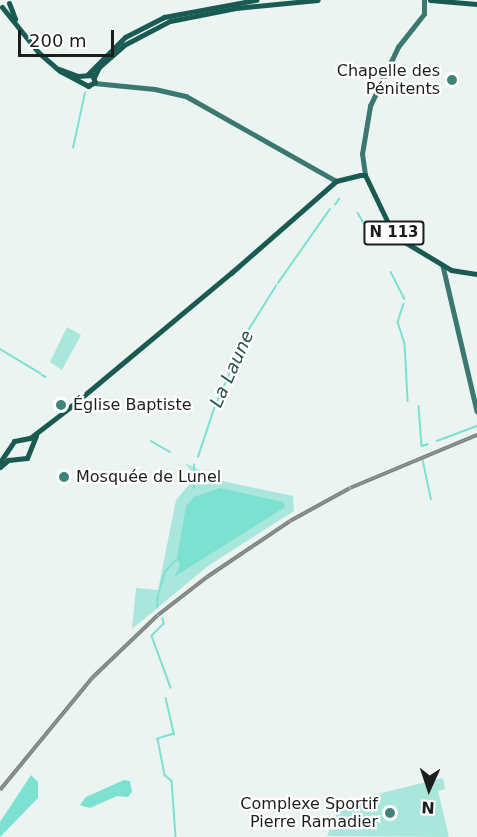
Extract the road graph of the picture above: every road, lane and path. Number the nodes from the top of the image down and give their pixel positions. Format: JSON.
{"nodes":[{"id":1,"x":256,"y":0,"type":"edge"},
{"id":2,"x":318,"y":0,"type":"edge"},
{"id":3,"x":424,"y":0,"type":"edge"},
{"id":4,"x":430,"y":0,"type":"edge"},
{"id":5,"x":9,"y":1,"type":"edge"},
{"id":6,"x":282,"y":1,"type":"edge"},
{"id":7,"x":477,"y":4,"type":"edge"},
{"id":8,"x":1,"y":7,"type":"edge"},
{"id":9,"x":15,"y":19,"type":"junction"},
{"id":10,"x":48,"y":61,"type":"junction"},
{"id":11,"x":94,"y":67,"type":"junction"},
{"id":12,"x":92,"y":79,"type":"junction"},
{"id":13,"x":365,"y":178,"type":"junction"},
{"id":14,"x":337,"y":182,"type":"junction"},
{"id":15,"x":448,"y":272,"type":"junction"},
{"id":16,"x":477,"y":273,"type":"edge"},
{"id":17,"x":476,"y":404,"type":"edge"},
{"id":18,"x":477,"y":411,"type":"edge"},
{"id":19,"x":55,"y":419,"type":"junction"},
{"id":20,"x":23,"y":440,"type":"junction"},
{"id":21,"x":30,"y":446,"type":"junction"},
{"id":22,"x":9,"y":451,"type":"junction"},
{"id":23,"x":15,"y":459,"type":"junction"},
{"id":24,"x":0,"y":464,"type":"edge"}],
"edges":[{"from":1,"to":11,"type":"main road"},
{"from":2,"to":6,"type":"main road"},
{"from":3,"to":13,"type":"main road"},
{"from":4,"to":7,"type":"main road"},
{"from":5,"to":8,"type":"main road"},
{"from":5,"to":9,"type":"main road"},
{"from":6,"to":12,"type":"main road"},
{"from":8,"to":9,"type":"main road"},
{"from":9,"to":10,"type":"main road"},
{"from":10,"to":11,"type":"main road"},
{"from":10,"to":12,"type":"main road"},
{"from":11,"to":12,"type":"main road"},
{"from":12,"to":14,"type":"main road"},
{"from":13,"to":14,"type":"main road"},
{"from":13,"to":15,"type":"main road","number":"N 113"},
{"from":14,"to":19,"type":"main road"},
{"from":15,"to":16,"type":"main road","number":"N 113"},
{"from":15,"to":17,"type":"main road"},
{"from":17,"to":18,"type":"main road"},
{"from":19,"to":20,"type":"main road"},
{"from":19,"to":21,"type":"main road"},
{"from":20,"to":21,"type":"main road"},
{"from":20,"to":22,"type":"main road"},
{"from":21,"to":23,"type":"main road"},
{"from":22,"to":23,"type":"main road"},
{"from":22,"to":24,"type":"main road"},
{"from":23,"to":24,"type":"main road"}]}
